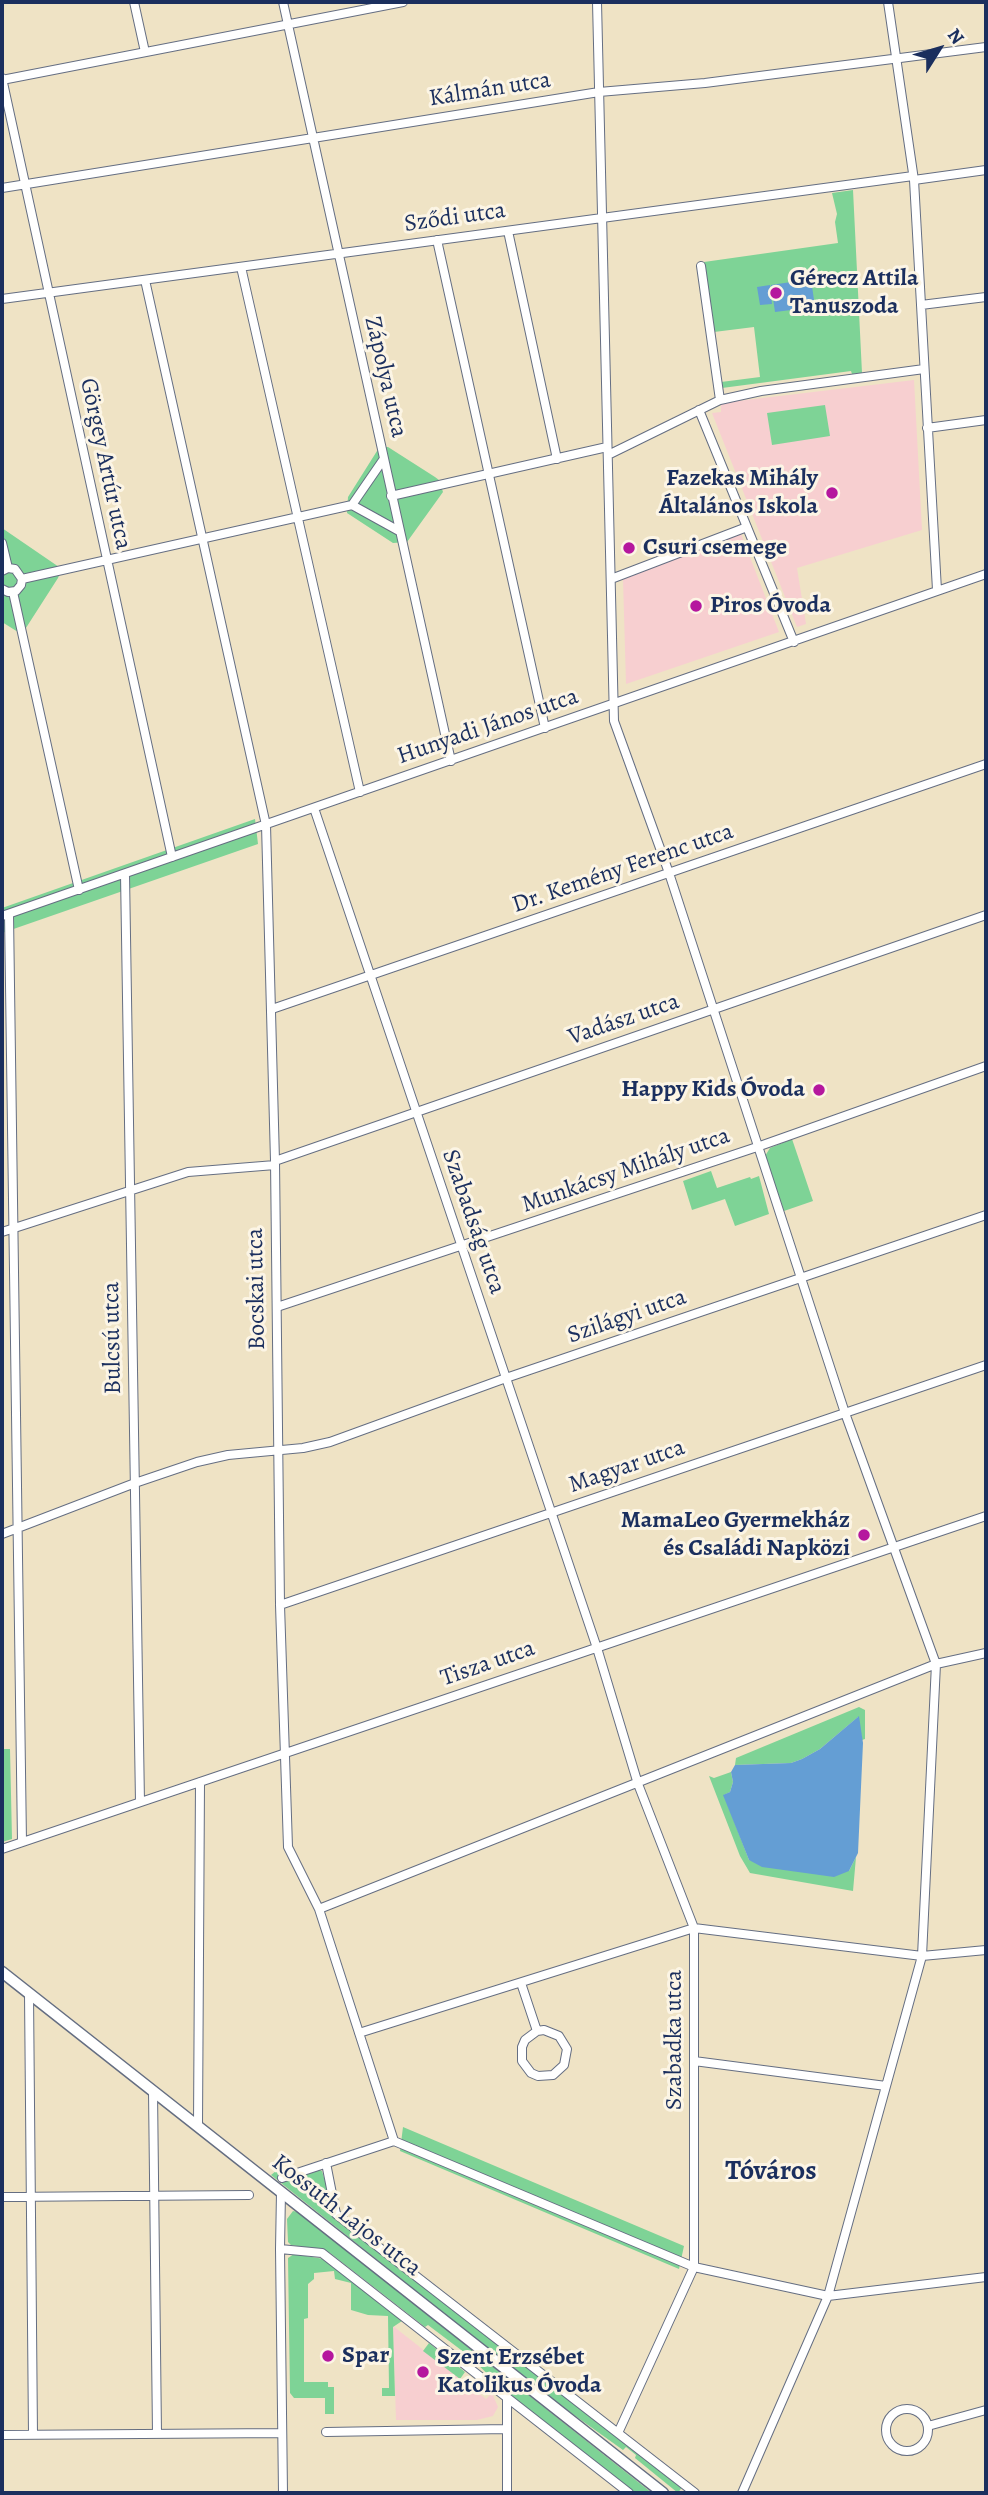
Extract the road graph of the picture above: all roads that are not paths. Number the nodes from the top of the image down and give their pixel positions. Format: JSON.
{"nodes":[{"id":1,"x":134,"y":2,"type":"edge"},
{"id":2,"x":283,"y":2,"type":"edge"},
{"id":3,"x":403,"y":2,"type":"edge"},
{"id":4,"x":597,"y":2,"type":"edge"},
{"id":5,"x":888,"y":2,"type":"edge"},
{"id":6,"x":288,"y":24,"type":"junction"},
{"id":7,"x":986,"y":47,"type":"edge"},
{"id":8,"x":145,"y":52,"type":"junction"},
{"id":9,"x":897,"y":60,"type":"junction"},
{"id":10,"x":2,"y":79,"type":"edge"},
{"id":11,"x":599,"y":92,"type":"junction"},
{"id":12,"x":312,"y":138,"type":"junction"},
{"id":13,"x":986,"y":170,"type":"edge"},
{"id":14,"x":914,"y":178,"type":"junction"},
{"id":15,"x":25,"y":185,"type":"junction"},
{"id":16,"x":2,"y":188,"type":"edge"},
{"id":17,"x":602,"y":218,"type":"junction"},
{"id":18,"x":508,"y":231,"type":"junction"},
{"id":19,"x":437,"y":240,"type":"junction"},
{"id":20,"x":337,"y":254,"type":"junction"},
{"id":21,"x":701,"y":266,"type":"dead end"},
{"id":22,"x":241,"y":267,"type":"junction"},
{"id":23,"x":145,"y":279,"type":"junction"},
{"id":24,"x":48,"y":293,"type":"junction"},
{"id":25,"x":986,"y":297,"type":"edge"},
{"id":26,"x":2,"y":299,"type":"edge"},
{"id":27,"x":921,"y":305,"type":"junction"},
{"id":28,"x":924,"y":369,"type":"junction"},
{"id":29,"x":720,"y":400,"type":"junction"},
{"id":30,"x":699,"y":410,"type":"junction"},
{"id":31,"x":986,"y":420,"type":"edge"},
{"id":32,"x":928,"y":428,"type":"junction"},
{"id":33,"x":608,"y":451,"type":"junction"},
{"id":34,"x":557,"y":459,"type":"junction"},
{"id":35,"x":383,"y":460,"type":"junction"},
{"id":36,"x":489,"y":474,"type":"junction"},
{"id":37,"x":391,"y":496,"type":"junction"},
{"id":38,"x":352,"y":505,"type":"junction"},
{"id":39,"x":298,"y":517,"type":"junction"},
{"id":40,"x":747,"y":527,"type":"junction"},
{"id":41,"x":399,"y":531,"type":"junction"},
{"id":42,"x":202,"y":538,"type":"junction"},
{"id":43,"x":2,"y":543,"type":"edge"},
{"id":44,"x":107,"y":560,"type":"junction"},
{"id":45,"x":5,"y":570,"type":"edge"},
{"id":46,"x":986,"y":574,"type":"edge"},
{"id":47,"x":22,"y":579,"type":"junction"},
{"id":48,"x":611,"y":579,"type":"junction"},
{"id":49,"x":2,"y":589,"type":"edge"},
{"id":50,"x":937,"y":590,"type":"junction"},
{"id":51,"x":13,"y":592,"type":"junction"},
{"id":52,"x":794,"y":642,"type":"junction"},
{"id":53,"x":614,"y":704,"type":"junction"},
{"id":54,"x":545,"y":728,"type":"junction"},
{"id":55,"x":451,"y":761,"type":"junction"},
{"id":56,"x":986,"y":764,"type":"edge"},
{"id":57,"x":360,"y":792,"type":"junction"},
{"id":58,"x":314,"y":808,"type":"junction"},
{"id":59,"x":266,"y":825,"type":"junction"},
{"id":60,"x":172,"y":858,"type":"junction"},
{"id":61,"x":669,"y":873,"type":"junction"},
{"id":62,"x":125,"y":874,"type":"junction"},
{"id":63,"x":79,"y":890,"type":"junction"},
{"id":64,"x":6,"y":915,"type":"edge"},
{"id":65,"x":986,"y":915,"type":"edge"},
{"id":66,"x":370,"y":976,"type":"junction"},
{"id":67,"x":272,"y":1009,"type":"junction"},
{"id":68,"x":714,"y":1009,"type":"junction"},
{"id":69,"x":986,"y":1066,"type":"edge"},
{"id":70,"x":416,"y":1112,"type":"junction"},
{"id":71,"x":757,"y":1147,"type":"junction"},
{"id":72,"x":275,"y":1163,"type":"junction"},
{"id":73,"x":130,"y":1190,"type":"junction"},
{"id":74,"x":986,"y":1215,"type":"edge"},
{"id":75,"x":13,"y":1228,"type":"junction"},
{"id":76,"x":2,"y":1232,"type":"edge"},
{"id":77,"x":461,"y":1246,"type":"junction"},
{"id":78,"x":801,"y":1278,"type":"junction"},
{"id":79,"x":277,"y":1307,"type":"junction"},
{"id":80,"x":986,"y":1365,"type":"edge"},
{"id":81,"x":506,"y":1378,"type":"junction"},
{"id":82,"x":845,"y":1413,"type":"junction"},
{"id":83,"x":279,"y":1452,"type":"junction"},
{"id":84,"x":135,"y":1483,"type":"junction"},
{"id":85,"x":551,"y":1513,"type":"junction"},
{"id":86,"x":986,"y":1516,"type":"edge"},
{"id":87,"x":18,"y":1528,"type":"junction"},
{"id":88,"x":2,"y":1534,"type":"edge"},
{"id":89,"x":895,"y":1547,"type":"junction"},
{"id":90,"x":280,"y":1605,"type":"junction"},
{"id":91,"x":597,"y":1648,"type":"junction"},
{"id":92,"x":986,"y":1653,"type":"edge"},
{"id":93,"x":936,"y":1664,"type":"junction"},
{"id":94,"x":284,"y":1754,"type":"junction"},
{"id":95,"x":200,"y":1782,"type":"junction"},
{"id":96,"x":638,"y":1784,"type":"junction"},
{"id":97,"x":140,"y":1802,"type":"junction"},
{"id":98,"x":22,"y":1842,"type":"junction"},
{"id":99,"x":2,"y":1849,"type":"edge"},
{"id":100,"x":319,"y":1909,"type":"junction"},
{"id":101,"x":694,"y":1928,"type":"junction"},
{"id":102,"x":986,"y":1950,"type":"edge"},
{"id":103,"x":922,"y":1956,"type":"junction"},
{"id":104,"x":2,"y":1972,"type":"edge"},
{"id":105,"x":521,"y":1983,"type":"junction"},
{"id":106,"x":29,"y":1994,"type":"junction"},
{"id":107,"x":537,"y":2031,"type":"junction"},
{"id":108,"x":359,"y":2033,"type":"junction"},
{"id":109,"x":694,"y":2061,"type":"junction"},
{"id":110,"x":886,"y":2086,"type":"junction"},
{"id":111,"x":153,"y":2091,"type":"junction"},
{"id":112,"x":198,"y":2126,"type":"junction"},
{"id":113,"x":394,"y":2141,"type":"junction"},
{"id":114,"x":326,"y":2163,"type":"junction"},
{"id":115,"x":282,"y":2178,"type":"dead end"},
{"id":116,"x":282,"y":2192,"type":"junction"},
{"id":117,"x":155,"y":2195,"type":"junction"},
{"id":118,"x":249,"y":2195,"type":"dead end"},
{"id":119,"x":31,"y":2196,"type":"junction"},
{"id":120,"x":2,"y":2197,"type":"edge"},
{"id":121,"x":280,"y":2249,"type":"junction"},
{"id":122,"x":694,"y":2267,"type":"junction"},
{"id":123,"x":986,"y":2277,"type":"edge"},
{"id":124,"x":828,"y":2296,"type":"junction"},
{"id":125,"x":507,"y":2398,"type":"junction"},
{"id":126,"x":986,"y":2410,"type":"edge"},
{"id":127,"x":928,"y":2426,"type":"junction"},
{"id":128,"x":506,"y":2429,"type":"junction"},
{"id":129,"x":326,"y":2432,"type":"dead end"},
{"id":130,"x":282,"y":2433,"type":"junction"},
{"id":131,"x":618,"y":2433,"type":"junction"},
{"id":132,"x":157,"y":2434,"type":"junction"},
{"id":133,"x":2,"y":2435,"type":"edge"},
{"id":134,"x":33,"y":2435,"type":"junction"},
{"id":135,"x":627,"y":2492,"type":"edge"},
{"id":136,"x":283,"y":2493,"type":"edge"},
{"id":137,"x":507,"y":2493,"type":"edge"},
{"id":138,"x":663,"y":2493,"type":"edge"},
{"id":139,"x":695,"y":2493,"type":"edge"},
{"id":140,"x":742,"y":2493,"type":"edge"}],
"edges":[{"from":1,"to":8,"type":"street"},
{"from":2,"to":6,"type":"street","name":"Zápolya utca"},
{"from":3,"to":6,"type":"street"},
{"from":4,"to":11,"type":"street"},
{"from":5,"to":9,"type":"street"},
{"from":6,"to":8,"type":"street"},
{"from":6,"to":12,"type":"street","name":"Zápolya utca"},
{"from":7,"to":9,"type":"street","name":"Kálmán utca"},
{"from":8,"to":10,"type":"street"},
{"from":9,"to":11,"type":"street","name":"Kálmán utca"},
{"from":9,"to":14,"type":"street"},
{"from":10,"to":15,"type":"street","name":"Görgey Artúr utca"},
{"from":11,"to":12,"type":"street","name":"Kálmán utca"},
{"from":11,"to":17,"type":"street"},
{"from":12,"to":15,"type":"street","name":"Kálmán utca"},
{"from":12,"to":20,"type":"street","name":"Zápolya utca"},
{"from":13,"to":14,"type":"street","name":"Sződi utca"},
{"from":14,"to":17,"type":"street","name":"Sződi utca"},
{"from":14,"to":27,"type":"street"},
{"from":15,"to":16,"type":"street","name":"Kálmán utca"},
{"from":15,"to":24,"type":"street","name":"Görgey Artúr utca"},
{"from":17,"to":18,"type":"street","name":"Sződi utca"},
{"from":17,"to":33,"type":"street"},
{"from":18,"to":19,"type":"street","name":"Sződi utca"},
{"from":18,"to":34,"type":"street"},
{"from":19,"to":20,"type":"street","name":"Sződi utca"},
{"from":19,"to":36,"type":"street"},
{"from":20,"to":22,"type":"street","name":"Sződi utca"},
{"from":20,"to":35,"type":"street","name":"Zápolya utca"},
{"from":21,"to":29,"type":"street"},
{"from":22,"to":23,"type":"street","name":"Sződi utca"},
{"from":22,"to":39,"type":"street"},
{"from":23,"to":24,"type":"street","name":"Sződi utca"},
{"from":23,"to":42,"type":"street","name":"Bocskai utca"},
{"from":24,"to":26,"type":"street","name":"Sződi utca"},
{"from":24,"to":44,"type":"street","name":"Görgey Artúr utca"},
{"from":25,"to":27,"type":"street"},
{"from":27,"to":28,"type":"street"},
{"from":28,"to":29,"type":"street"},
{"from":28,"to":32,"type":"street"},
{"from":29,"to":30,"type":"street"},
{"from":30,"to":33,"type":"street"},
{"from":30,"to":40,"type":"street"},
{"from":31,"to":32,"type":"street"},
{"from":32,"to":50,"type":"street"},
{"from":33,"to":34,"type":"street"},
{"from":33,"to":48,"type":"street"},
{"from":34,"to":36,"type":"street"},
{"from":35,"to":37,"type":"street","name":"Zápolya utca"},
{"from":35,"to":38,"type":"street"},
{"from":36,"to":37,"type":"street"},
{"from":36,"to":54,"type":"street"},
{"from":37,"to":41,"type":"street","name":"Zápolya utca"},
{"from":38,"to":39,"type":"street"},
{"from":38,"to":41,"type":"street"},
{"from":39,"to":42,"type":"street"},
{"from":39,"to":57,"type":"street"},
{"from":40,"to":48,"type":"street"},
{"from":40,"to":52,"type":"street"},
{"from":41,"to":55,"type":"street","name":"Zápolya utca"},
{"from":42,"to":44,"type":"street"},
{"from":42,"to":59,"type":"street","name":"Bocskai utca"},
{"from":43,"to":45,"type":"street"},
{"from":44,"to":47,"type":"street"},
{"from":44,"to":60,"type":"street","name":"Görgey Artúr utca"},
{"from":45,"to":47,"type":"street"},
{"from":46,"to":50,"type":"street","name":"Hunyadi János utca"},
{"from":47,"to":51,"type":"street"},
{"from":48,"to":53,"type":"street"},
{"from":49,"to":51,"type":"street"},
{"from":50,"to":52,"type":"street","name":"Hunyadi János utca"},
{"from":51,"to":63,"type":"street"},
{"from":52,"to":53,"type":"street","name":"Hunyadi János utca"},
{"from":53,"to":54,"type":"street","name":"Hunyadi János utca"},
{"from":53,"to":61,"type":"street"},
{"from":54,"to":55,"type":"street","name":"Hunyadi János utca"},
{"from":55,"to":57,"type":"street","name":"Hunyadi János utca"},
{"from":56,"to":61,"type":"street","name":"Dr. Kemény Ferenc utca"},
{"from":57,"to":58,"type":"street","name":"Hunyadi János utca"},
{"from":58,"to":59,"type":"street","name":"Hunyadi János utca"},
{"from":58,"to":66,"type":"street","name":"Szabadság utca"},
{"from":59,"to":60,"type":"street","name":"Hunyadi János utca"},
{"from":59,"to":67,"type":"street","name":"Bocskai utca"},
{"from":60,"to":62,"type":"street","name":"Hunyadi János utca"},
{"from":61,"to":66,"type":"street","name":"Dr. Kemény Ferenc utca"},
{"from":61,"to":68,"type":"street"},
{"from":62,"to":63,"type":"street","name":"Hunyadi János utca"},
{"from":62,"to":73,"type":"street","name":"Bulcsú utca"},
{"from":63,"to":64,"type":"street","name":"Hunyadi János utca"},
{"from":64,"to":75,"type":"street"},
{"from":65,"to":68,"type":"street","name":"Vadász utca"},
{"from":66,"to":67,"type":"street","name":"Dr. Kemény Ferenc utca"},
{"from":66,"to":70,"type":"street","name":"Szabadság utca"},
{"from":67,"to":72,"type":"street","name":"Bocskai utca"},
{"from":68,"to":70,"type":"street","name":"Vadász utca"},
{"from":68,"to":71,"type":"street"},
{"from":69,"to":71,"type":"street","name":"Munkácsy Mihály utca"},
{"from":70,"to":72,"type":"street","name":"Vadász utca"},
{"from":70,"to":77,"type":"street","name":"Szabadság utca"},
{"from":71,"to":77,"type":"street","name":"Munkácsy Mihály utca"},
{"from":71,"to":78,"type":"street"},
{"from":72,"to":73,"type":"street","name":"Vadász utca"},
{"from":72,"to":79,"type":"street","name":"Bocskai utca"},
{"from":73,"to":75,"type":"street","name":"Vadász utca"},
{"from":73,"to":84,"type":"street","name":"Bulcsú utca"},
{"from":74,"to":78,"type":"street","name":"Szilágyi utca"},
{"from":75,"to":76,"type":"street","name":"Vadász utca"},
{"from":75,"to":87,"type":"street"},
{"from":77,"to":79,"type":"street","name":"Munkácsy Mihály utca"},
{"from":77,"to":81,"type":"street","name":"Szabadság utca"},
{"from":78,"to":81,"type":"street","name":"Szilágyi utca"},
{"from":78,"to":82,"type":"street"},
{"from":79,"to":83,"type":"street","name":"Bocskai utca"},
{"from":80,"to":82,"type":"street","name":"Magyar utca"},
{"from":81,"to":83,"type":"street","name":"Szilágyi utca"},
{"from":81,"to":85,"type":"street","name":"Szabadság utca"},
{"from":82,"to":85,"type":"street","name":"Magyar utca"},
{"from":82,"to":89,"type":"street"},
{"from":83,"to":84,"type":"street","name":"Szilágyi utca"},
{"from":83,"to":90,"type":"street","name":"Bocskai utca"},
{"from":84,"to":87,"type":"street","name":"Szilágyi utca"},
{"from":84,"to":97,"type":"street","name":"Bulcsú utca"},
{"from":85,"to":90,"type":"street","name":"Magyar utca"},
{"from":85,"to":91,"type":"street","name":"Szabadság utca"},
{"from":86,"to":89,"type":"street","name":"Tisza utca"},
{"from":87,"to":88,"type":"street","name":"Szilágyi utca"},
{"from":87,"to":98,"type":"street"},
{"from":89,"to":91,"type":"street","name":"Tisza utca"},
{"from":89,"to":93,"type":"street"},
{"from":90,"to":94,"type":"street","name":"Bocskai utca"},
{"from":91,"to":94,"type":"street","name":"Tisza utca"},
{"from":91,"to":96,"type":"street","name":"Szabadka utca"},
{"from":92,"to":93,"type":"street"},
{"from":93,"to":96,"type":"street"},
{"from":93,"to":103,"type":"street"},
{"from":94,"to":95,"type":"street","name":"Tisza utca"},
{"from":94,"to":100,"type":"street","name":"Bocskai utca"},
{"from":95,"to":97,"type":"street","name":"Tisza utca"},
{"from":95,"to":112,"type":"street"},
{"from":96,"to":100,"type":"street"},
{"from":96,"to":101,"type":"street","name":"Szabadka utca"},
{"from":97,"to":98,"type":"street","name":"Tisza utca"},
{"from":98,"to":99,"type":"street","name":"Tisza utca"},
{"from":100,"to":108,"type":"street","name":"Bocskai utca"},
{"from":101,"to":103,"type":"street"},
{"from":101,"to":105,"type":"street"},
{"from":101,"to":109,"type":"street","name":"Szabadka utca"},
{"from":102,"to":103,"type":"street"},
{"from":103,"to":110,"type":"street"},
{"from":104,"to":106,"type":"street","name":"Kossuth Lajos utca"},
{"from":105,"to":107,"type":"street"},
{"from":105,"to":108,"type":"street"},
{"from":106,"to":111,"type":"street","name":"Kossuth Lajos utca"},
{"from":106,"to":119,"type":"street"},
{"from":107,"to":107,"type":"street"},
{"from":108,"to":113,"type":"street","name":"Bocskai utca"},
{"from":109,"to":110,"type":"street"},
{"from":109,"to":122,"type":"street","name":"Szabadka utca"},
{"from":110,"to":124,"type":"street"},
{"from":111,"to":112,"type":"street","name":"Kossuth Lajos utca"},
{"from":111,"to":117,"type":"street"},
{"from":112,"to":116,"type":"street","name":"Kossuth Lajos utca"},
{"from":113,"to":114,"type":"street"},
{"from":113,"to":122,"type":"street"},
{"from":114,"to":115,"type":"street"},
{"from":114,"to":131,"type":"street","name":"Kossuth Lajos utca"},
{"from":116,"to":121,"type":"street"},
{"from":116,"to":138,"type":"street","name":"Kossuth Lajos utca"},
{"from":117,"to":118,"type":"street"},
{"from":117,"to":119,"type":"street"},
{"from":117,"to":132,"type":"street"},
{"from":119,"to":120,"type":"street"},
{"from":119,"to":134,"type":"street"},
{"from":121,"to":125,"type":"street"},
{"from":121,"to":130,"type":"street"},
{"from":122,"to":124,"type":"street"},
{"from":122,"to":131,"type":"street","name":"Szabadka utca"},
{"from":123,"to":124,"type":"street"},
{"from":124,"to":140,"type":"street"},
{"from":125,"to":128,"type":"street"},
{"from":125,"to":135,"type":"street"},
{"from":126,"to":127,"type":"street"},
{"from":127,"to":127,"type":"street"},
{"from":128,"to":129,"type":"street"},
{"from":128,"to":137,"type":"street"},
{"from":130,"to":132,"type":"street"},
{"from":130,"to":136,"type":"street"},
{"from":131,"to":139,"type":"street","name":"Kossuth Lajos utca"},
{"from":132,"to":134,"type":"street"},
{"from":133,"to":134,"type":"street"}]}
